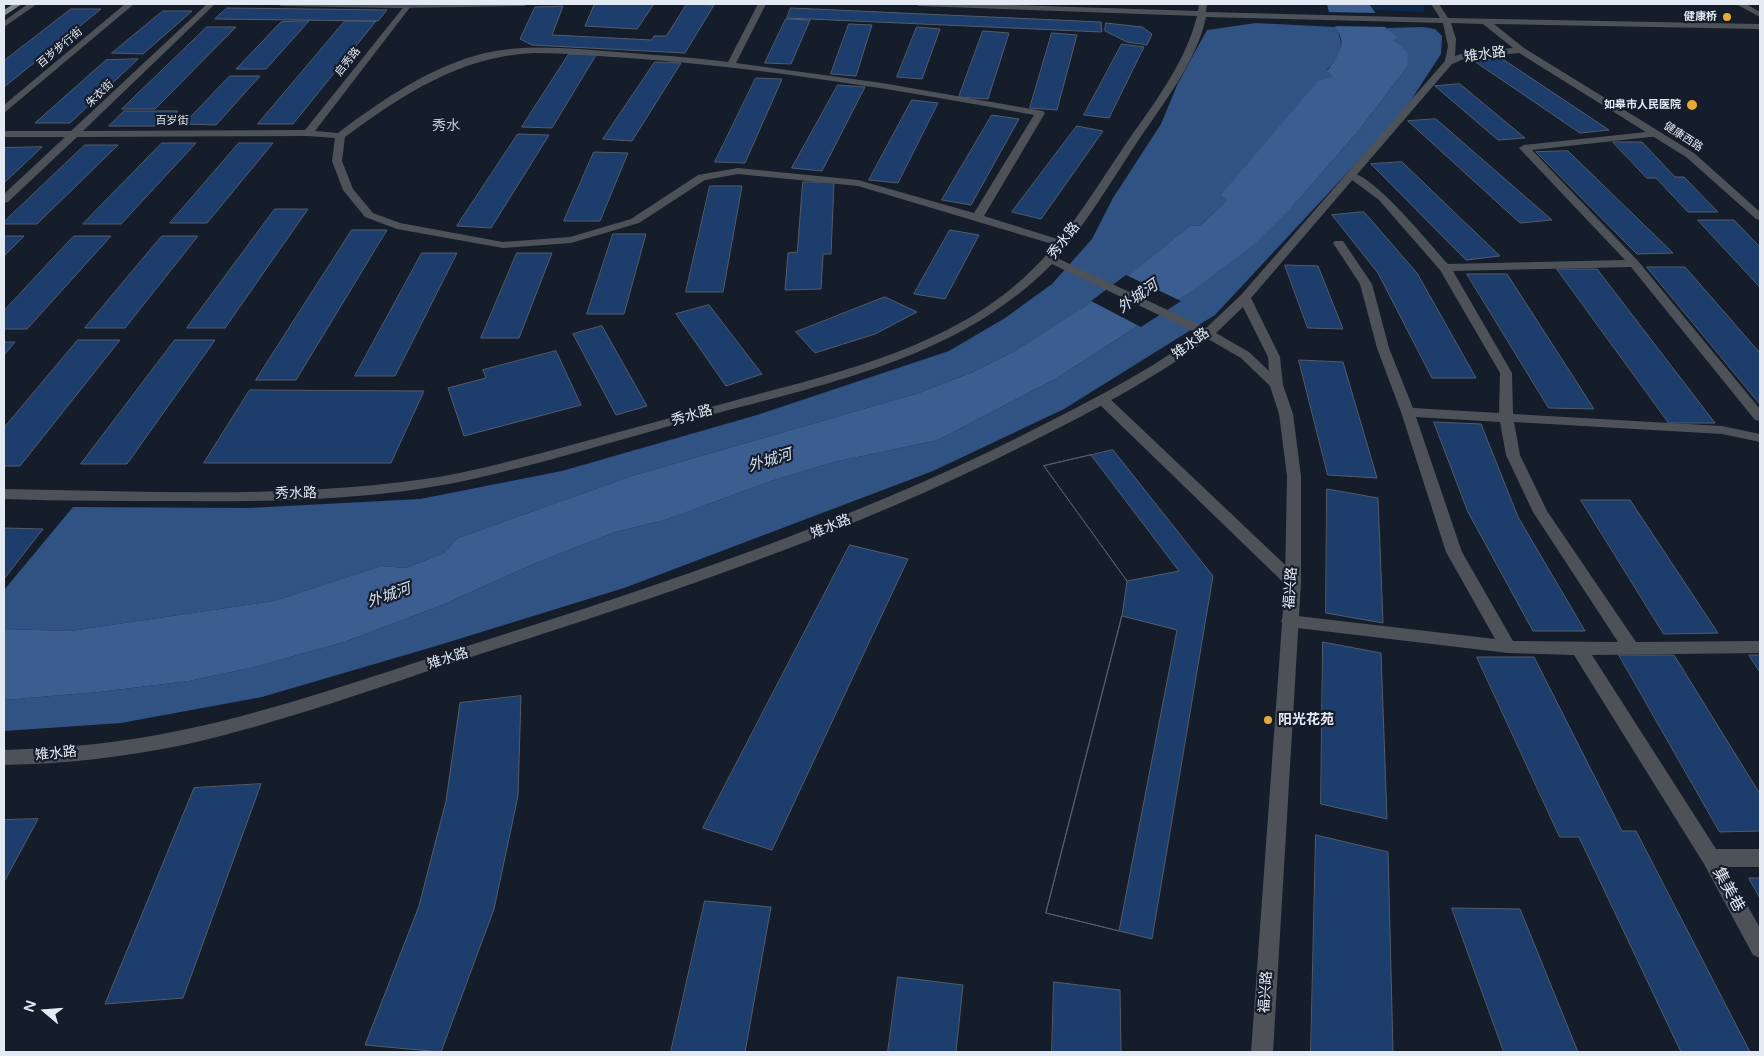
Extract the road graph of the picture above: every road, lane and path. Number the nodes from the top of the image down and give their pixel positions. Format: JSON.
{"nodes":[{"id":1,"x":18,"y":4,"type":"edge"},
{"id":2,"x":33,"y":4,"type":"edge"},
{"id":3,"x":130,"y":4,"type":"edge"},
{"id":4,"x":211,"y":4,"type":"edge"},
{"id":5,"x":282,"y":4,"type":"edge"},
{"id":6,"x":524,"y":4,"type":"edge"},
{"id":7,"x":762,"y":4,"type":"edge"},
{"id":8,"x":919,"y":4,"type":"edge"},
{"id":9,"x":1436,"y":4,"type":"edge"},
{"id":10,"x":1740,"y":4,"type":"edge"},
{"id":11,"x":407,"y":6,"type":"junction"},
{"id":12,"x":1204,"y":9,"type":"edge"},
{"id":13,"x":4,"y":14,"type":"edge"},
{"id":14,"x":1760,"y":15,"type":"edge"},
{"id":15,"x":1448,"y":21,"type":"junction"},
{"id":16,"x":1485,"y":21,"type":"junction"},
{"id":17,"x":4,"y":25,"type":"edge"},
{"id":18,"x":1760,"y":26,"type":"edge"},
{"id":19,"x":1522,"y":50,"type":"junction"},
{"id":20,"x":1449,"y":62,"type":"junction"},
{"id":21,"x":731,"y":64,"type":"junction"},
{"id":22,"x":4,"y":110,"type":"edge"},
{"id":23,"x":308,"y":132,"type":"junction"},
{"id":24,"x":4,"y":134,"type":"edge"},
{"id":25,"x":75,"y":134,"type":"junction"},
{"id":26,"x":1656,"y":134,"type":"junction"},
{"id":27,"x":340,"y":136,"type":"junction"},
{"id":28,"x":1352,"y":175,"type":"junction"},
{"id":29,"x":4,"y":200,"type":"edge"},
{"id":30,"x":1760,"y":217,"type":"edge"},
{"id":31,"x":977,"y":218,"type":"junction"},
{"id":32,"x":1339,"y":243,"type":"dead end"},
{"id":33,"x":1062,"y":244,"type":"junction"},
{"id":34,"x":1051,"y":259,"type":"junction"},
{"id":35,"x":1634,"y":263,"type":"junction"},
{"id":36,"x":1445,"y":268,"type":"junction"},
{"id":37,"x":1245,"y":298,"type":"junction"},
{"id":38,"x":1208,"y":334,"type":"junction"},
{"id":39,"x":1276,"y":385,"type":"junction"},
{"id":40,"x":1102,"y":399,"type":"junction"},
{"id":41,"x":1408,"y":412,"type":"junction"},
{"id":42,"x":1506,"y":416,"type":"junction"},
{"id":43,"x":1760,"y":417,"type":"edge"},
{"id":44,"x":1760,"y":438,"type":"edge"},
{"id":45,"x":4,"y":494,"type":"edge"},
{"id":46,"x":1293,"y":582,"type":"junction"},
{"id":47,"x":1289,"y":621,"type":"junction"},
{"id":48,"x":1508,"y":647,"type":"junction"},
{"id":49,"x":1760,"y":647,"type":"edge"},
{"id":50,"x":1631,"y":648,"type":"junction"},
{"id":51,"x":1579,"y":649,"type":"junction"},
{"id":52,"x":4,"y":758,"type":"edge"},
{"id":53,"x":1711,"y":858,"type":"junction"},
{"id":54,"x":1760,"y":858,"type":"edge"},
{"id":55,"x":1760,"y":948,"type":"edge"},
{"id":56,"x":1262,"y":1052,"type":"edge"}],
"edges":[{"from":1,"to":13,"type":"main road"},
{"from":2,"to":17,"type":"street"},
{"from":3,"to":22,"type":"street","name":"百岁步行街"},
{"from":4,"to":25,"type":"street","name":"朱衣街"},
{"from":5,"to":11,"type":"street"},
{"from":6,"to":11,"type":"street"},
{"from":7,"to":21,"type":"street"},
{"from":8,"to":12,"type":"street"},
{"from":9,"to":15,"type":"street"},
{"from":10,"to":14,"type":"street"},
{"from":11,"to":23,"type":"street","name":"启秀路"},
{"from":12,"to":15,"type":"street"},
{"from":12,"to":33,"type":"street","name":"秀水路"},
{"from":15,"to":16,"type":"street"},
{"from":15,"to":20,"type":"street"},
{"from":16,"to":18,"type":"street"},
{"from":16,"to":19,"type":"street","name":"健康西路"},
{"from":19,"to":20,"type":"street","name":"雉水路"},
{"from":19,"to":26,"type":"street","name":"健康西路"},
{"from":20,"to":28,"type":"street","name":"雉水路"},
{"from":21,"to":27,"type":"street"},
{"from":21,"to":31,"type":"street"},
{"from":23,"to":25,"type":"street","name":"百岁街"},
{"from":23,"to":27,"type":"street","name":"百岁街"},
{"from":24,"to":25,"type":"street","name":"百岁街"},
{"from":25,"to":29,"type":"street","name":"朱衣街"},
{"from":26,"to":30,"type":"street","name":"健康西路"},
{"from":26,"to":35,"type":"street"},
{"from":27,"to":31,"type":"street"},
{"from":28,"to":36,"type":"street"},
{"from":28,"to":37,"type":"street","name":"雉水路"},
{"from":31,"to":33,"type":"street"},
{"from":32,"to":41,"type":"street"},
{"from":33,"to":34,"type":"street","name":"秀水路"},
{"from":34,"to":38,"type":"street","name":"福兴路"},
{"from":34,"to":45,"type":"street","name":"秀水路"},
{"from":35,"to":36,"type":"street"},
{"from":35,"to":43,"type":"street"},
{"from":36,"to":42,"type":"street"},
{"from":37,"to":38,"type":"street","name":"雉水路"},
{"from":37,"to":39,"type":"street"},
{"from":38,"to":39,"type":"street","name":"福兴路"},
{"from":38,"to":40,"type":"street","name":"雉水路"},
{"from":39,"to":46,"type":"street","name":"福兴路"},
{"from":40,"to":46,"type":"street"},
{"from":40,"to":52,"type":"street","name":"雉水路"},
{"from":41,"to":42,"type":"street"},
{"from":41,"to":48,"type":"street"},
{"from":42,"to":44,"type":"street"},
{"from":42,"to":50,"type":"street"},
{"from":46,"to":47,"type":"street","name":"福兴路"},
{"from":47,"to":48,"type":"street"},
{"from":47,"to":56,"type":"street","name":"福兴路"},
{"from":48,"to":51,"type":"street"},
{"from":49,"to":50,"type":"street"},
{"from":50,"to":51,"type":"street"},
{"from":51,"to":53,"type":"street","name":"集美巷"},
{"from":53,"to":54,"type":"street"},
{"from":53,"to":55,"type":"street","name":"集美巷"}]}
